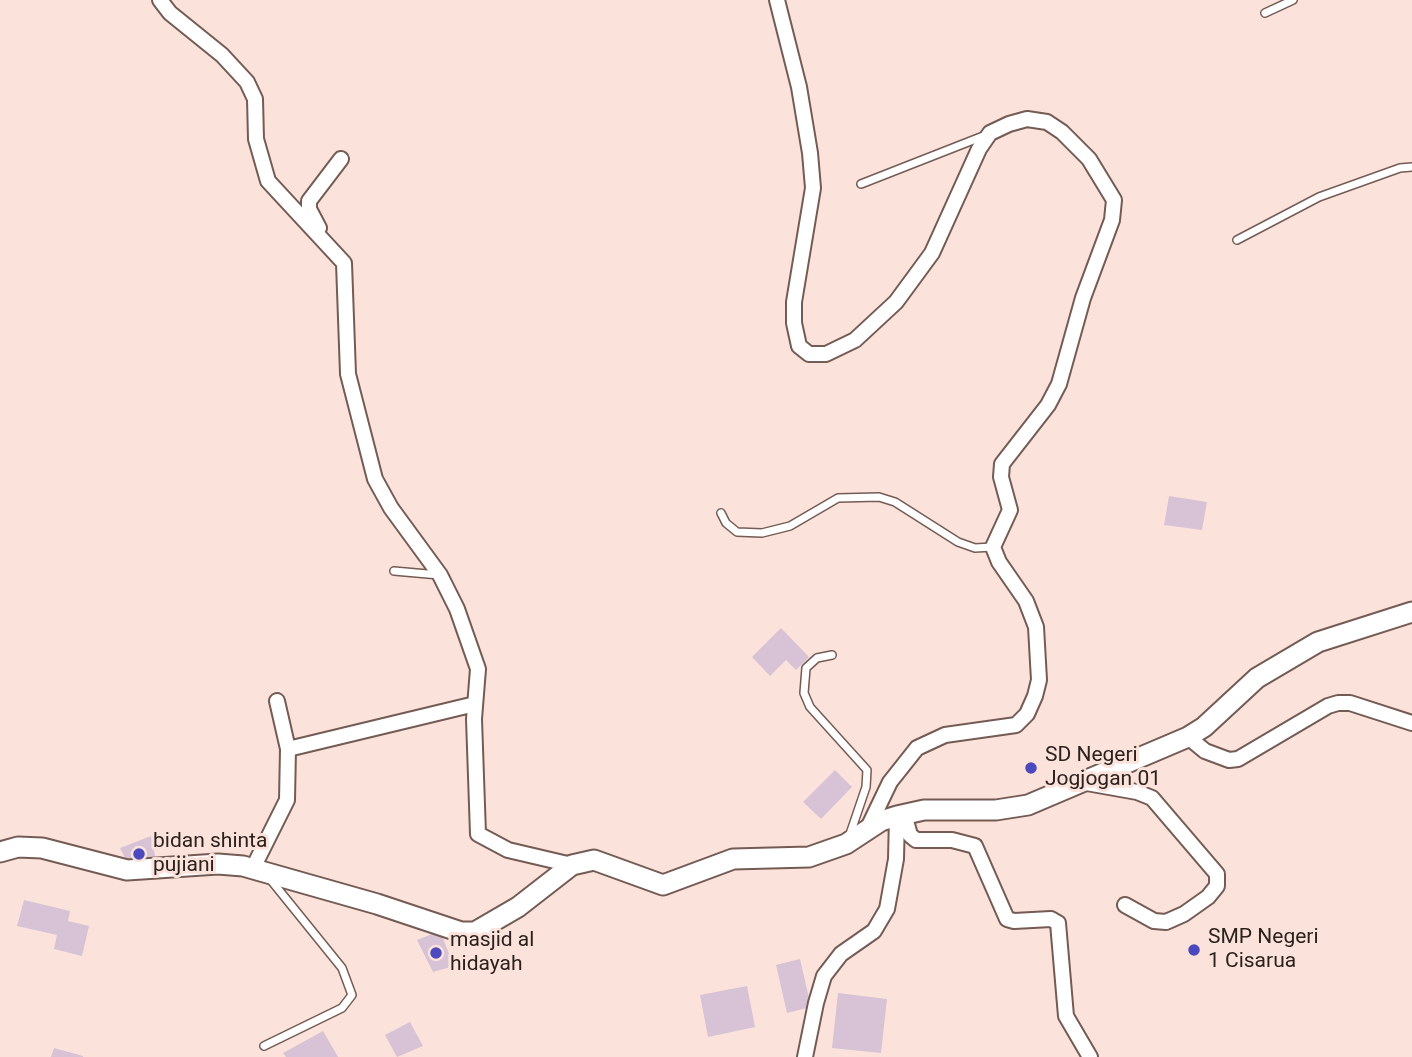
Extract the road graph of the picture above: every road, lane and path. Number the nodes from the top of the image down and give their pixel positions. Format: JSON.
{"nodes":[{"id":1,"x":160,"y":0,"type":"edge"},
{"id":2,"x":777,"y":0,"type":"edge"},
{"id":3,"x":1293,"y":0,"type":"edge"},
{"id":4,"x":1265,"y":13,"type":"dead end"},
{"id":5,"x":990,"y":133,"type":"junction"},
{"id":6,"x":341,"y":159,"type":"dead end"},
{"id":7,"x":1412,"y":167,"type":"edge"},
{"id":8,"x":861,"y":184,"type":"dead end"},
{"id":9,"x":320,"y":236,"type":"junction"},
{"id":10,"x":1237,"y":240,"type":"dead end"},
{"id":11,"x":721,"y":513,"type":"dead end"},
{"id":12,"x":993,"y":547,"type":"junction"},
{"id":13,"x":394,"y":571,"type":"dead end"},
{"id":14,"x":440,"y":575,"type":"junction"},
{"id":15,"x":1412,"y":612,"type":"edge"},
{"id":16,"x":832,"y":655,"type":"dead end"},
{"id":17,"x":277,"y":701,"type":"dead end"},
{"id":18,"x":475,"y":704,"type":"junction"},
{"id":19,"x":1412,"y":723,"type":"edge"},
{"id":20,"x":1188,"y":737,"type":"junction"},
{"id":21,"x":288,"y":749,"type":"junction"},
{"id":22,"x":1080,"y":782,"type":"junction"},
{"id":23,"x":901,"y":815,"type":"junction"},
{"id":24,"x":866,"y":831,"type":"junction"},
{"id":25,"x":846,"y":844,"type":"junction"},
{"id":26,"x":0,"y":852,"type":"edge"},
{"id":27,"x":572,"y":865,"type":"junction"},
{"id":28,"x":258,"y":869,"type":"junction"},
{"id":29,"x":1125,"y":905,"type":"dead end"},
{"id":30,"x":264,"y":1046,"type":"dead end"},
{"id":31,"x":805,"y":1057,"type":"edge"},
{"id":32,"x":1090,"y":1057,"type":"edge"}],
"edges":[{"from":1,"to":9,"type":"street"},
{"from":2,"to":5,"type":"street"},
{"from":3,"to":4,"type":"lane"},
{"from":5,"to":8,"type":"lane"},
{"from":5,"to":12,"type":"street"},
{"from":6,"to":9,"type":"street"},
{"from":7,"to":10,"type":"lane"},
{"from":9,"to":14,"type":"street"},
{"from":11,"to":12,"type":"lane"},
{"from":12,"to":24,"type":"street"},
{"from":13,"to":14,"type":"lane"},
{"from":14,"to":18,"type":"street"},
{"from":15,"to":20,"type":"street"},
{"from":16,"to":25,"type":"lane"},
{"from":17,"to":21,"type":"street"},
{"from":18,"to":21,"type":"street"},
{"from":18,"to":27,"type":"street"},
{"from":19,"to":20,"type":"street"},
{"from":20,"to":22,"type":"street"},
{"from":21,"to":28,"type":"street"},
{"from":22,"to":23,"type":"street"},
{"from":22,"to":29,"type":"street"},
{"from":23,"to":24,"type":"street"},
{"from":23,"to":31,"type":"street"},
{"from":23,"to":32,"type":"street"},
{"from":24,"to":25,"type":"street"},
{"from":25,"to":27,"type":"street"},
{"from":26,"to":28,"type":"street"},
{"from":27,"to":28,"type":"street"},
{"from":28,"to":30,"type":"lane"}]}
